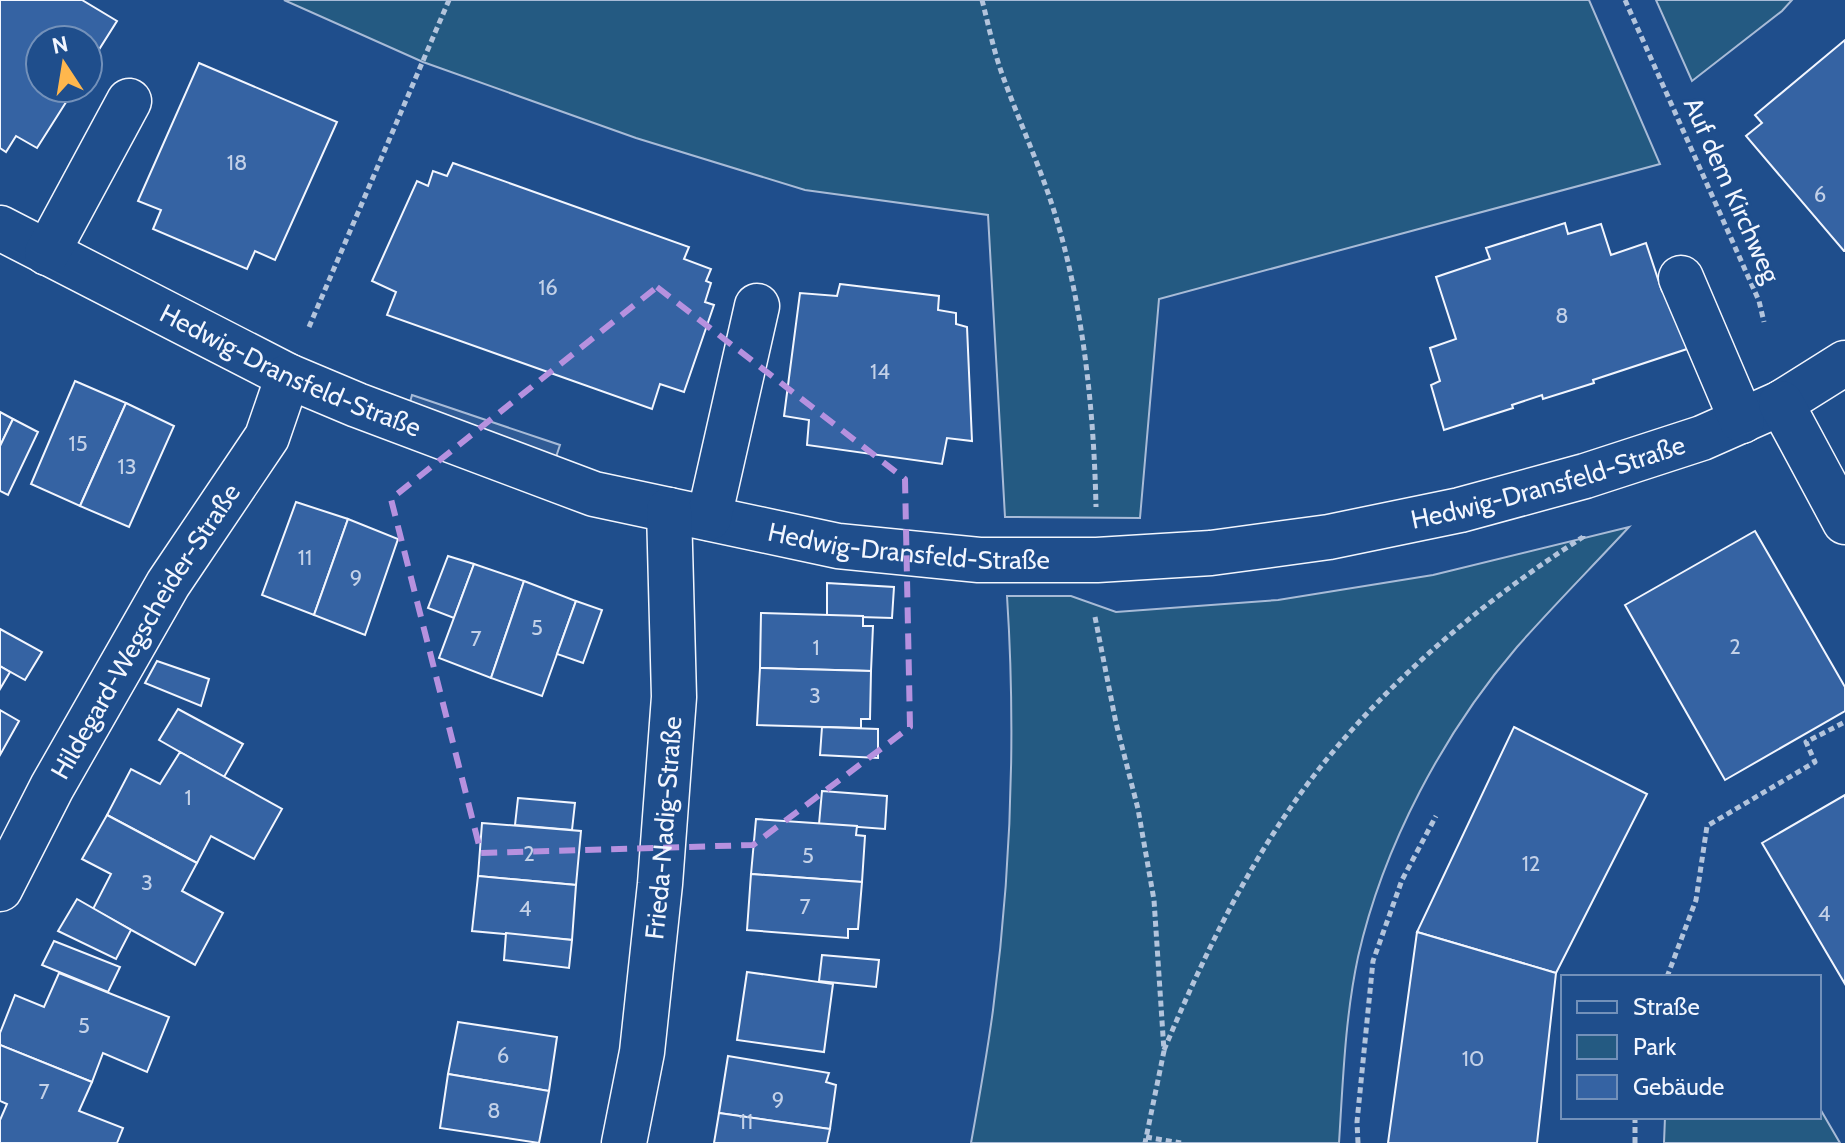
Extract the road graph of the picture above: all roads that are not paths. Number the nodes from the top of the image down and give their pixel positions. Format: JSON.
{"nodes":[{"id":1,"x":129,"y":101,"type":"dead end"},
{"id":2,"x":0,"y":228,"type":"edge"},
{"id":3,"x":47,"y":253,"type":"junction"},
{"id":4,"x":1681,"y":278,"type":"dead end"},
{"id":5,"x":757,"y":306,"type":"dead end"},
{"id":6,"x":1845,"y":363,"type":"edge"},
{"id":7,"x":288,"y":376,"type":"junction"},
{"id":8,"x":1781,"y":403,"type":"junction"},
{"id":9,"x":1742,"y":421,"type":"junction"},
{"id":10,"x":689,"y":514,"type":"junction"},
{"id":11,"x":1845,"y":522,"type":"edge"},
{"id":12,"x":0,"y":889,"type":"edge"},
{"id":13,"x":624,"y":1143,"type":"edge"}],
"edges":[{"from":1,"to":3,"type":"street"},
{"from":2,"to":3,"type":"street","name":"Hedwig-Dransfeld-Straße"},
{"from":3,"to":7,"type":"street","name":"Hedwig-Dransfeld-Straße"},
{"from":4,"to":9,"type":"street"},
{"from":5,"to":10,"type":"street","name":"Frieda-Nadig-Straße"},
{"from":6,"to":8,"type":"street","name":"Hedwig-Dransfeld-Straße"},
{"from":7,"to":10,"type":"street","name":"Hedwig-Dransfeld-Straße"},
{"from":7,"to":12,"type":"street","name":"Hildegard-Wegscheider-Straße"},
{"from":8,"to":9,"type":"street","name":"Hedwig-Dransfeld-Straße"},
{"from":8,"to":11,"type":"street"},
{"from":9,"to":10,"type":"street","name":"Hedwig-Dransfeld-Straße"},
{"from":10,"to":13,"type":"street","name":"Frieda-Nadig-Straße"}]}
